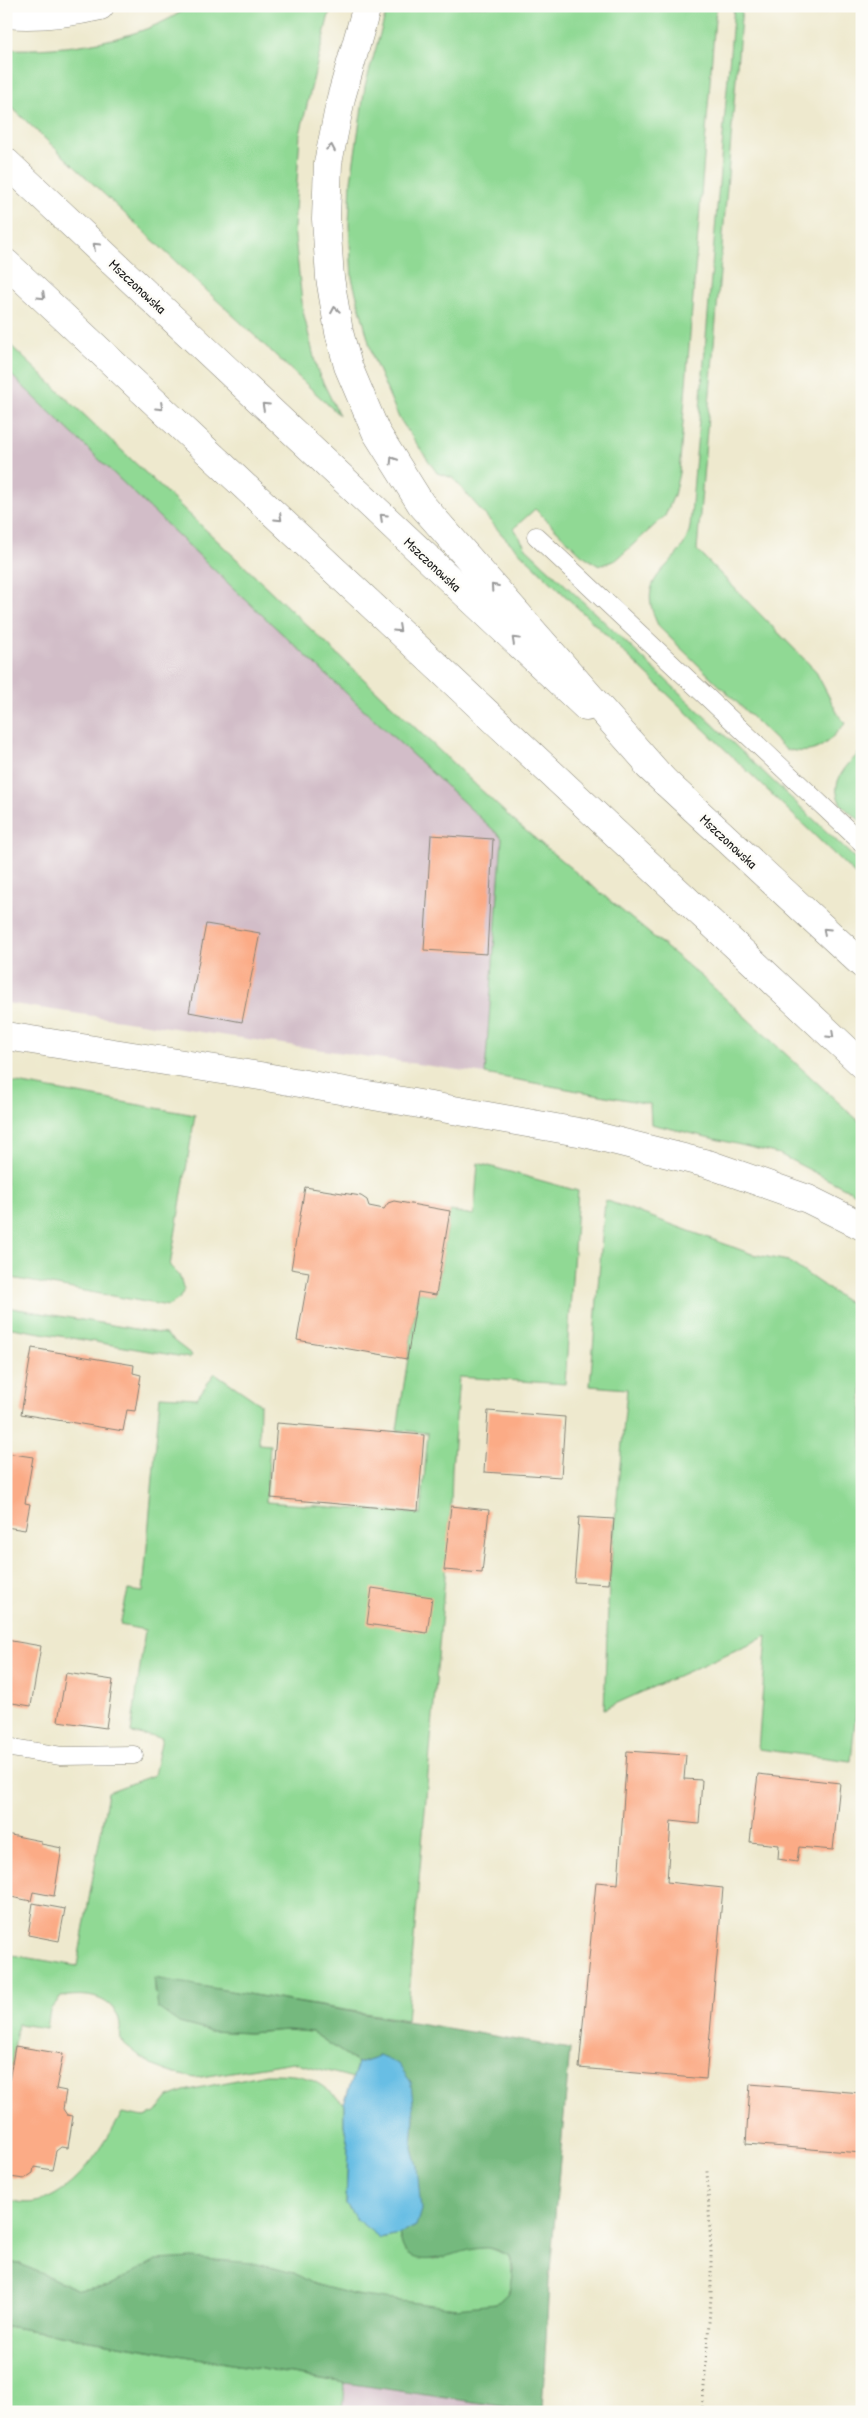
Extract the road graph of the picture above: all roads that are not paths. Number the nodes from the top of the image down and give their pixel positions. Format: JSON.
{"nodes":[{"id":1,"x":100,"y":6,"type":"edge"},
{"id":2,"x":367,"y":6,"type":"edge"},
{"id":3,"x":6,"y":14,"type":"edge"},
{"id":4,"x":6,"y":162,"type":"edge"},
{"id":5,"x":6,"y":263,"type":"edge"},
{"id":6,"x":536,"y":536,"type":"dead end"},
{"id":7,"x":665,"y":782,"type":"junction"},
{"id":8,"x":862,"y":844,"type":"edge"},
{"id":9,"x":862,"y":964,"type":"edge"},
{"id":10,"x":6,"y":1036,"type":"edge"},
{"id":11,"x":862,"y":1064,"type":"edge"},
{"id":12,"x":862,"y":1226,"type":"edge"},
{"id":13,"x":6,"y":1747,"type":"edge"},
{"id":14,"x":134,"y":1754,"type":"dead end"}],
"edges":[{"from":1,"to":3,"type":"main road"},
{"from":7,"to":2,"type":"main road","one_way":true},
{"from":7,"to":4,"type":"main road","name":"Mszczonowska","one_way":true},
{"from":5,"to":11,"type":"main road","one_way":true},
{"from":6,"to":8,"type":"lane"},
{"from":9,"to":7,"type":"main road","name":"Mszczonowska","one_way":true},
{"from":10,"to":12,"type":"main road"},
{"from":13,"to":14,"type":"lane"}]}
